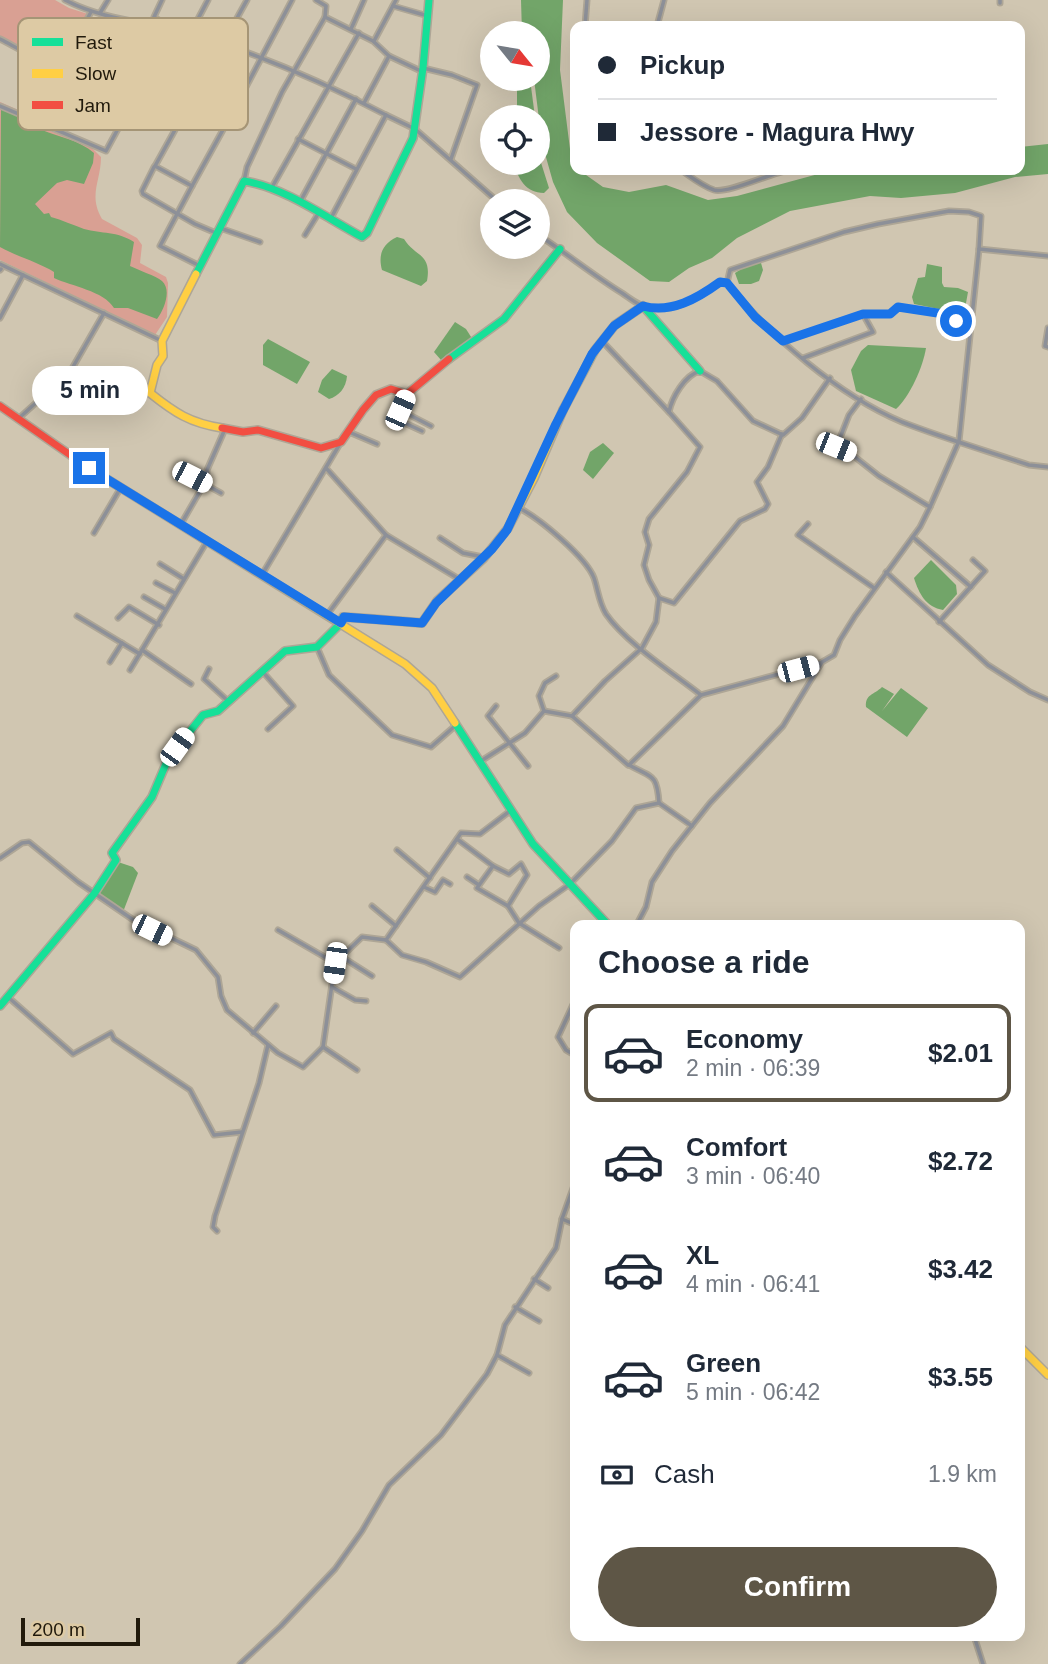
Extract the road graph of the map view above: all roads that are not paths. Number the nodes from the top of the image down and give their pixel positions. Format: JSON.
{"nodes":[{"id":1,"x":65,"y":0,"type":"edge"},
{"id":2,"x":108,"y":0,"type":"edge"},
{"id":3,"x":162,"y":0,"type":"edge"},
{"id":4,"x":208,"y":0,"type":"edge"},
{"id":5,"x":247,"y":0,"type":"edge"},
{"id":6,"x":292,"y":0,"type":"edge"},
{"id":7,"x":316,"y":0,"type":"edge"},
{"id":8,"x":329,"y":0,"type":"edge"},
{"id":9,"x":365,"y":0,"type":"edge"},
{"id":10,"x":396,"y":0,"type":"edge"},
{"id":11,"x":429,"y":0,"type":"edge"},
{"id":12,"x":587,"y":0,"type":"edge"},
{"id":13,"x":664,"y":0,"type":"edge"},
{"id":14,"x":326,"y":6,"type":"junction"},
{"id":15,"x":393,"y":6,"type":"junction"},
{"id":16,"x":91,"y":12,"type":"junction"},
{"id":17,"x":100,"y":14,"type":"junction"},
{"id":18,"x":428,"y":16,"type":"junction"},
{"id":19,"x":325,"y":17,"type":"junction"},
{"id":20,"x":88,"y":18,"type":"edge"},
{"id":21,"x":119,"y":18,"type":"edge"},
{"id":22,"x":156,"y":18,"type":"edge"},
{"id":23,"x":198,"y":18,"type":"edge"},
{"id":24,"x":237,"y":18,"type":"edge"},
{"id":25,"x":585,"y":21,"type":"edge"},
{"id":26,"x":658,"y":21,"type":"edge"},
{"id":27,"x":351,"y":29,"type":"junction"},
{"id":28,"x":359,"y":33,"type":"junction"},
{"id":29,"x":0,"y":38,"type":"edge"},
{"id":30,"x":373,"y":41,"type":"junction"},
{"id":31,"x":18,"y":47,"type":"edge"},
{"id":32,"x":248,"y":54,"type":"edge"},
{"id":33,"x":389,"y":56,"type":"junction"},
{"id":34,"x":260,"y":58,"type":"junction"},
{"id":35,"x":423,"y":70,"type":"junction"},
{"id":36,"x":295,"y":71,"type":"junction"},
{"id":37,"x":248,"y":82,"type":"edge"},
{"id":38,"x":330,"y":86,"type":"junction"},
{"id":39,"x":356,"y":99,"type":"junction"},
{"id":40,"x":364,"y":103,"type":"junction"},
{"id":41,"x":0,"y":106,"type":"edge"},
{"id":42,"x":18,"y":114,"type":"edge"},
{"id":43,"x":386,"y":115,"type":"junction"},
{"id":44,"x":415,"y":129,"type":"junction"},
{"id":45,"x":57,"y":130,"type":"edge"},
{"id":46,"x":117,"y":130,"type":"edge"},
{"id":47,"x":175,"y":130,"type":"edge"},
{"id":48,"x":223,"y":130,"type":"edge"},
{"id":49,"x":298,"y":139,"type":"junction"},
{"id":50,"x":327,"y":154,"type":"junction"},
{"id":51,"x":450,"y":159,"type":"junction"},
{"id":52,"x":155,"y":166,"type":"junction"},
{"id":53,"x":356,"y":169,"type":"junction"},
{"id":54,"x":689,"y":175,"type":"edge"},
{"id":55,"x":767,"y":175,"type":"edge"},
{"id":56,"x":244,"y":181,"type":"junction"},
{"id":57,"x":192,"y":186,"type":"junction"},
{"id":58,"x":271,"y":189,"type":"junction"},
{"id":59,"x":484,"y":189,"type":"edge"},
{"id":60,"x":299,"y":204,"type":"junction"},
{"id":61,"x":178,"y":213,"type":"junction"},
{"id":62,"x":318,"y":214,"type":"junction"},
{"id":63,"x":330,"y":220,"type":"junction"},
{"id":64,"x":218,"y":231,"type":"junction"},
{"id":65,"x":305,"y":235,"type":"dead end"},
{"id":66,"x":260,"y":242,"type":"dead end"},
{"id":67,"x":550,"y":242,"type":"edge"},
{"id":68,"x":560,"y":249,"type":"junction"},
{"id":69,"x":979,"y":249,"type":"junction"},
{"id":70,"x":1048,"y":256,"type":"edge"},
{"id":71,"x":200,"y":266,"type":"junction"},
{"id":72,"x":0,"y":268,"type":"edge"},
{"id":73,"x":23,"y":275,"type":"junction"},
{"id":74,"x":727,"y":283,"type":"junction"},
{"id":75,"x":643,"y":306,"type":"junction"},
{"id":76,"x":104,"y":313,"type":"junction"},
{"id":77,"x":863,"y":314,"type":"junction"},
{"id":78,"x":0,"y":318,"type":"edge"},
{"id":79,"x":971,"y":326,"type":"junction"},
{"id":80,"x":1048,"y":328,"type":"edge"},
{"id":81,"x":162,"y":341,"type":"junction"},
{"id":82,"x":602,"y":341,"type":"junction"},
{"id":83,"x":783,"y":341,"type":"junction"},
{"id":84,"x":1048,"y":347,"type":"edge"},
{"id":85,"x":803,"y":358,"type":"junction"},
{"id":86,"x":700,"y":371,"type":"junction"},
{"id":87,"x":830,"y":379,"type":"junction"},
{"id":88,"x":407,"y":394,"type":"junction"},
{"id":89,"x":861,"y":399,"type":"junction"},
{"id":90,"x":0,"y":407,"type":"edge"},
{"id":91,"x":400,"y":410,"type":"junction"},
{"id":92,"x":669,"y":412,"type":"junction"},
{"id":93,"x":18,"y":419,"type":"junction"},
{"id":94,"x":431,"y":426,"type":"dead end"},
{"id":95,"x":225,"y":429,"type":"junction"},
{"id":96,"x":422,"y":431,"type":"dead end"},
{"id":97,"x":349,"y":432,"type":"junction"},
{"id":98,"x":782,"y":434,"type":"junction"},
{"id":99,"x":959,"y":441,"type":"junction"},
{"id":100,"x":341,"y":442,"type":"junction"},
{"id":101,"x":377,"y":444,"type":"dead end"},
{"id":102,"x":1048,"y":467,"type":"edge"},
{"id":103,"x":326,"y":468,"type":"junction"},
{"id":104,"x":192,"y":477,"type":"dead end"},
{"id":105,"x":205,"y":483,"type":"junction"},
{"id":106,"x":121,"y":487,"type":"junction"},
{"id":107,"x":221,"y":493,"type":"dead end"},
{"id":108,"x":930,"y":507,"type":"junction"},
{"id":109,"x":519,"y":508,"type":"junction"},
{"id":110,"x":181,"y":524,"type":"junction"},
{"id":111,"x":808,"y":524,"type":"dead end"},
{"id":112,"x":94,"y":533,"type":"dead end"},
{"id":113,"x":386,"y":535,"type":"junction"},
{"id":114,"x":913,"y":537,"type":"junction"},
{"id":115,"x":439,"y":538,"type":"dead end"},
{"id":116,"x":208,"y":541,"type":"junction"},
{"id":117,"x":484,"y":557,"type":"junction"},
{"id":118,"x":973,"y":560,"type":"dead end"},
{"id":119,"x":160,"y":564,"type":"dead end"},
{"id":120,"x":886,"y":572,"type":"junction"},
{"id":121,"x":262,"y":575,"type":"junction"},
{"id":122,"x":184,"y":579,"type":"junction"},
{"id":123,"x":460,"y":581,"type":"junction"},
{"id":124,"x":156,"y":583,"type":"dead end"},
{"id":125,"x":971,"y":587,"type":"junction"},
{"id":126,"x":874,"y":589,"type":"junction"},
{"id":127,"x":175,"y":593,"type":"junction"},
{"id":128,"x":144,"y":597,"type":"dead end"},
{"id":129,"x":660,"y":598,"type":"junction"},
{"id":130,"x":165,"y":609,"type":"junction"},
{"id":131,"x":327,"y":615,"type":"junction"},
{"id":132,"x":77,"y":616,"type":"dead end"},
{"id":133,"x":118,"y":618,"type":"dead end"},
{"id":134,"x":939,"y":622,"type":"junction"},
{"id":135,"x":341,"y":623,"type":"junction"},
{"id":136,"x":159,"y":625,"type":"junction"},
{"id":137,"x":122,"y":643,"type":"junction"},
{"id":138,"x":317,"y":647,"type":"junction"},
{"id":139,"x":642,"y":648,"type":"junction"},
{"id":140,"x":141,"y":652,"type":"junction"},
{"id":141,"x":110,"y":662,"type":"dead end"},
{"id":142,"x":822,"y":662,"type":"junction"},
{"id":143,"x":209,"y":669,"type":"dead end"},
{"id":144,"x":130,"y":670,"type":"dead end"},
{"id":145,"x":262,"y":671,"type":"junction"},
{"id":146,"x":556,"y":676,"type":"dead end"},
{"id":147,"x":191,"y":684,"type":"dead end"},
{"id":148,"x":701,"y":695,"type":"junction"},
{"id":149,"x":1048,"y":699,"type":"edge"},
{"id":150,"x":228,"y":701,"type":"junction"},
{"id":151,"x":496,"y":706,"type":"dead end"},
{"id":152,"x":544,"y":711,"type":"junction"},
{"id":153,"x":572,"y":716,"type":"junction"},
{"id":154,"x":457,"y":724,"type":"junction"},
{"id":155,"x":268,"y":729,"type":"dead end"},
{"id":156,"x":509,"y":743,"type":"junction"},
{"id":157,"x":480,"y":762,"type":"junction"},
{"id":158,"x":629,"y":765,"type":"junction"},
{"id":159,"x":528,"y":766,"type":"dead end"},
{"id":160,"x":659,"y":803,"type":"junction"},
{"id":161,"x":510,"y":811,"type":"junction"},
{"id":162,"x":692,"y":826,"type":"junction"},
{"id":163,"x":457,"y":839,"type":"junction"},
{"id":164,"x":397,"y":850,"type":"dead end"},
{"id":165,"x":0,"y":858,"type":"edge"},
{"id":166,"x":493,"y":866,"type":"junction"},
{"id":167,"x":467,"y":877,"type":"dead end"},
{"id":168,"x":430,"y":878,"type":"junction"},
{"id":169,"x":450,"y":884,"type":"dead end"},
{"id":170,"x":570,"y":884,"type":"junction"},
{"id":171,"x":479,"y":885,"type":"junction"},
{"id":172,"x":424,"y":887,"type":"junction"},
{"id":173,"x":94,"y":894,"type":"junction"},
{"id":174,"x":372,"y":906,"type":"dead end"},
{"id":175,"x":508,"y":906,"type":"junction"},
{"id":176,"x":603,"y":920,"type":"edge"},
{"id":177,"x":639,"y":920,"type":"edge"},
{"id":178,"x":519,"y":923,"type":"junction"},
{"id":179,"x":396,"y":926,"type":"junction"},
{"id":180,"x":278,"y":930,"type":"dead end"},
{"id":181,"x":386,"y":940,"type":"junction"},
{"id":182,"x":559,"y":948,"type":"dead end"},
{"id":183,"x":341,"y":957,"type":"junction"},
{"id":184,"x":335,"y":963,"type":"junction"},
{"id":185,"x":372,"y":976,"type":"dead end"},
{"id":186,"x":332,"y":987,"type":"junction"},
{"id":187,"x":8,"y":997,"type":"junction"},
{"id":188,"x":366,"y":1001,"type":"dead end"},
{"id":189,"x":0,"y":1006,"type":"edge"},
{"id":190,"x":276,"y":1006,"type":"dead end"},
{"id":191,"x":570,"y":1011,"type":"edge"},
{"id":192,"x":253,"y":1033,"type":"junction"},
{"id":193,"x":268,"y":1045,"type":"junction"},
{"id":194,"x":323,"y":1047,"type":"junction"},
{"id":195,"x":570,"y":1052,"type":"edge"},
{"id":196,"x":356,"y":1070,"type":"dead end"},
{"id":197,"x":242,"y":1132,"type":"junction"},
{"id":198,"x":570,"y":1197,"type":"edge"},
{"id":199,"x":562,"y":1219,"type":"junction"},
{"id":200,"x":570,"y":1222,"type":"edge"},
{"id":201,"x":217,"y":1231,"type":"dead end"},
{"id":202,"x":534,"y":1279,"type":"junction"},
{"id":203,"x":548,"y":1289,"type":"dead end"},
{"id":204,"x":515,"y":1307,"type":"junction"},
{"id":205,"x":539,"y":1321,"type":"dead end"},
{"id":206,"x":1025,"y":1352,"type":"edge"},
{"id":207,"x":496,"y":1355,"type":"junction"},
{"id":208,"x":529,"y":1373,"type":"dead end"},
{"id":209,"x":1048,"y":1375,"type":"edge"},
{"id":210,"x":976,"y":1641,"type":"edge"},
{"id":211,"x":240,"y":1664,"type":"edge"},
{"id":212,"x":983,"y":1664,"type":"edge"}],
"edges":[{"from":1,"to":16,"type":"street"},
{"from":2,"to":17,"type":"street"},
{"from":3,"to":22,"type":"street"},
{"from":4,"to":23,"type":"street"},
{"from":5,"to":24,"type":"street"},
{"from":6,"to":34,"type":"street"},
{"from":7,"to":14,"type":"street"},
{"from":8,"to":14,"type":"street"},
{"from":9,"to":27,"type":"street"},
{"from":10,"to":15,"type":"street"},
{"from":11,"to":18,"type":"main road"},
{"from":12,"to":25,"type":"street"},
{"from":13,"to":26,"type":"street"},
{"from":14,"to":19,"type":"street"},
{"from":15,"to":18,"type":"street"},
{"from":15,"to":30,"type":"street"},
{"from":16,"to":17,"type":"street"},
{"from":16,"to":20,"type":"street"},
{"from":17,"to":21,"type":"street"},
{"from":18,"to":35,"type":"main road"},
{"from":19,"to":27,"type":"street"},
{"from":19,"to":36,"type":"street"},
{"from":27,"to":28,"type":"street"},
{"from":28,"to":30,"type":"street"},
{"from":28,"to":38,"type":"street"},
{"from":29,"to":31,"type":"street"},
{"from":30,"to":33,"type":"street"},
{"from":32,"to":34,"type":"street"},
{"from":33,"to":35,"type":"street"},
{"from":33,"to":40,"type":"street"},
{"from":34,"to":36,"type":"street"},
{"from":34,"to":37,"type":"street"},
{"from":35,"to":44,"type":"main road"},
{"from":35,"to":51,"type":"street"},
{"from":36,"to":38,"type":"street"},
{"from":36,"to":56,"type":"street"},
{"from":38,"to":39,"type":"street"},
{"from":38,"to":49,"type":"street"},
{"from":39,"to":40,"type":"street"},
{"from":39,"to":50,"type":"street"},
{"from":40,"to":43,"type":"street"},
{"from":41,"to":42,"type":"street"},
{"from":43,"to":44,"type":"street"},
{"from":43,"to":53,"type":"street"},
{"from":44,"to":51,"type":"street"},
{"from":44,"to":63,"type":"main road"},
{"from":45,"to":46,"type":"street"},
{"from":47,"to":52,"type":"street"},
{"from":48,"to":57,"type":"street"},
{"from":49,"to":50,"type":"street"},
{"from":49,"to":58,"type":"street"},
{"from":50,"to":53,"type":"street"},
{"from":50,"to":60,"type":"street"},
{"from":51,"to":59,"type":"street"},
{"from":52,"to":57,"type":"street"},
{"from":52,"to":61,"type":"street"},
{"from":53,"to":63,"type":"street"},
{"from":54,"to":55,"type":"street"},
{"from":56,"to":58,"type":"main road"},
{"from":56,"to":64,"type":"main road"},
{"from":57,"to":61,"type":"street"},
{"from":58,"to":60,"type":"main road"},
{"from":60,"to":62,"type":"main road"},
{"from":61,"to":64,"type":"street"},
{"from":61,"to":71,"type":"street"},
{"from":62,"to":63,"type":"main road"},
{"from":62,"to":65,"type":"street"},
{"from":64,"to":66,"type":"street"},
{"from":64,"to":71,"type":"main road"},
{"from":67,"to":68,"type":"street"},
{"from":68,"to":75,"type":"street"},
{"from":68,"to":88,"type":"main road"},
{"from":69,"to":70,"type":"street"},
{"from":69,"to":74,"type":"street"},
{"from":69,"to":79,"type":"street"},
{"from":71,"to":81,"type":"main road"},
{"from":72,"to":73,"type":"street"},
{"from":73,"to":76,"type":"street"},
{"from":73,"to":78,"type":"street"},
{"from":74,"to":75,"type":"street"},
{"from":74,"to":83,"type":"street"},
{"from":75,"to":82,"type":"main road"},
{"from":75,"to":86,"type":"main road"},
{"from":76,"to":81,"type":"street"},
{"from":76,"to":93,"type":"street"},
{"from":77,"to":79,"type":"street"},
{"from":77,"to":83,"type":"street"},
{"from":77,"to":85,"type":"street"},
{"from":79,"to":99,"type":"street"},
{"from":80,"to":84,"type":"street"},
{"from":81,"to":95,"type":"main road"},
{"from":82,"to":92,"type":"street"},
{"from":82,"to":109,"type":"main road"},
{"from":83,"to":85,"type":"street"},
{"from":85,"to":87,"type":"street"},
{"from":86,"to":92,"type":"street"},
{"from":86,"to":98,"type":"street"},
{"from":87,"to":89,"type":"street"},
{"from":87,"to":98,"type":"street"},
{"from":88,"to":91,"type":"street"},
{"from":88,"to":97,"type":"main road"},
{"from":89,"to":99,"type":"street"},
{"from":89,"to":108,"type":"street"},
{"from":90,"to":93,"type":"main road"},
{"from":91,"to":94,"type":"street"},
{"from":91,"to":96,"type":"street"},
{"from":92,"to":129,"type":"street"},
{"from":93,"to":106,"type":"main road"},
{"from":95,"to":100,"type":"main road"},
{"from":95,"to":105,"type":"street"},
{"from":97,"to":100,"type":"main road"},
{"from":97,"to":101,"type":"street"},
{"from":98,"to":129,"type":"street"},
{"from":99,"to":102,"type":"street"},
{"from":99,"to":108,"type":"street"},
{"from":100,"to":103,"type":"street"},
{"from":103,"to":113,"type":"street"},
{"from":103,"to":121,"type":"street"},
{"from":104,"to":105,"type":"street"},
{"from":105,"to":107,"type":"street"},
{"from":105,"to":110,"type":"street"},
{"from":106,"to":110,"type":"main road"},
{"from":106,"to":112,"type":"street"},
{"from":108,"to":114,"type":"street"},
{"from":109,"to":117,"type":"main road"},
{"from":109,"to":139,"type":"street"},
{"from":110,"to":116,"type":"main road"},
{"from":111,"to":126,"type":"street"},
{"from":113,"to":123,"type":"street"},
{"from":113,"to":131,"type":"street"},
{"from":114,"to":120,"type":"street"},
{"from":114,"to":125,"type":"street"},
{"from":115,"to":117,"type":"street"},
{"from":116,"to":121,"type":"main road"},
{"from":116,"to":122,"type":"street"},
{"from":117,"to":123,"type":"main road"},
{"from":118,"to":125,"type":"street"},
{"from":119,"to":122,"type":"street"},
{"from":120,"to":126,"type":"street"},
{"from":120,"to":134,"type":"street"},
{"from":121,"to":131,"type":"main road"},
{"from":122,"to":127,"type":"street"},
{"from":123,"to":135,"type":"main road"},
{"from":124,"to":127,"type":"street"},
{"from":125,"to":134,"type":"street"},
{"from":126,"to":142,"type":"street"},
{"from":127,"to":130,"type":"street"},
{"from":128,"to":130,"type":"street"},
{"from":129,"to":139,"type":"street"},
{"from":130,"to":136,"type":"street"},
{"from":131,"to":135,"type":"main road"},
{"from":132,"to":137,"type":"street"},
{"from":133,"to":136,"type":"street"},
{"from":134,"to":149,"type":"street"},
{"from":135,"to":138,"type":"main road"},
{"from":135,"to":154,"type":"main road"},
{"from":136,"to":140,"type":"street"},
{"from":137,"to":140,"type":"street"},
{"from":137,"to":141,"type":"street"},
{"from":138,"to":145,"type":"main road"},
{"from":138,"to":154,"type":"street"},
{"from":139,"to":148,"type":"street"},
{"from":139,"to":153,"type":"street"},
{"from":140,"to":144,"type":"street"},
{"from":140,"to":147,"type":"street"},
{"from":142,"to":148,"type":"street"},
{"from":142,"to":162,"type":"street"},
{"from":143,"to":150,"type":"street"},
{"from":145,"to":150,"type":"main road"},
{"from":145,"to":155,"type":"street"},
{"from":146,"to":152,"type":"street"},
{"from":148,"to":158,"type":"street"},
{"from":150,"to":173,"type":"main road"},
{"from":151,"to":156,"type":"street"},
{"from":152,"to":153,"type":"street"},
{"from":152,"to":156,"type":"street"},
{"from":153,"to":158,"type":"street"},
{"from":154,"to":157,"type":"main road"},
{"from":156,"to":157,"type":"street"},
{"from":156,"to":159,"type":"street"},
{"from":157,"to":161,"type":"main road"},
{"from":158,"to":160,"type":"street"},
{"from":160,"to":162,"type":"street"},
{"from":160,"to":170,"type":"street"},
{"from":161,"to":163,"type":"street"},
{"from":161,"to":170,"type":"main road"},
{"from":162,"to":177,"type":"street"},
{"from":163,"to":166,"type":"street"},
{"from":163,"to":168,"type":"street"},
{"from":164,"to":168,"type":"street"},
{"from":165,"to":173,"type":"street"},
{"from":166,"to":171,"type":"street"},
{"from":166,"to":175,"type":"street"},
{"from":167,"to":171,"type":"street"},
{"from":168,"to":172,"type":"street"},
{"from":169,"to":172,"type":"street"},
{"from":170,"to":176,"type":"main road"},
{"from":170,"to":178,"type":"street"},
{"from":171,"to":175,"type":"street"},
{"from":172,"to":179,"type":"street"},
{"from":173,"to":187,"type":"main road"},
{"from":173,"to":192,"type":"street"},
{"from":174,"to":179,"type":"street"},
{"from":175,"to":178,"type":"street"},
{"from":178,"to":181,"type":"street"},
{"from":178,"to":182,"type":"street"},
{"from":179,"to":181,"type":"street"},
{"from":180,"to":184,"type":"street"},
{"from":181,"to":183,"type":"street"},
{"from":183,"to":184,"type":"street"},
{"from":183,"to":185,"type":"street"},
{"from":184,"to":186,"type":"street"},
{"from":186,"to":188,"type":"street"},
{"from":186,"to":194,"type":"street"},
{"from":187,"to":189,"type":"main road"},
{"from":187,"to":197,"type":"street"},
{"from":190,"to":192,"type":"street"},
{"from":191,"to":195,"type":"street"},
{"from":192,"to":193,"type":"street"},
{"from":193,"to":194,"type":"street"},
{"from":193,"to":197,"type":"street"},
{"from":194,"to":196,"type":"street"},
{"from":197,"to":201,"type":"street"},
{"from":198,"to":199,"type":"street"},
{"from":199,"to":200,"type":"street"},
{"from":199,"to":202,"type":"street"},
{"from":202,"to":203,"type":"street"},
{"from":202,"to":204,"type":"street"},
{"from":204,"to":205,"type":"street"},
{"from":204,"to":207,"type":"street"},
{"from":206,"to":209,"type":"main road"},
{"from":207,"to":208,"type":"street"},
{"from":207,"to":211,"type":"street"},
{"from":210,"to":212,"type":"street"}]}
